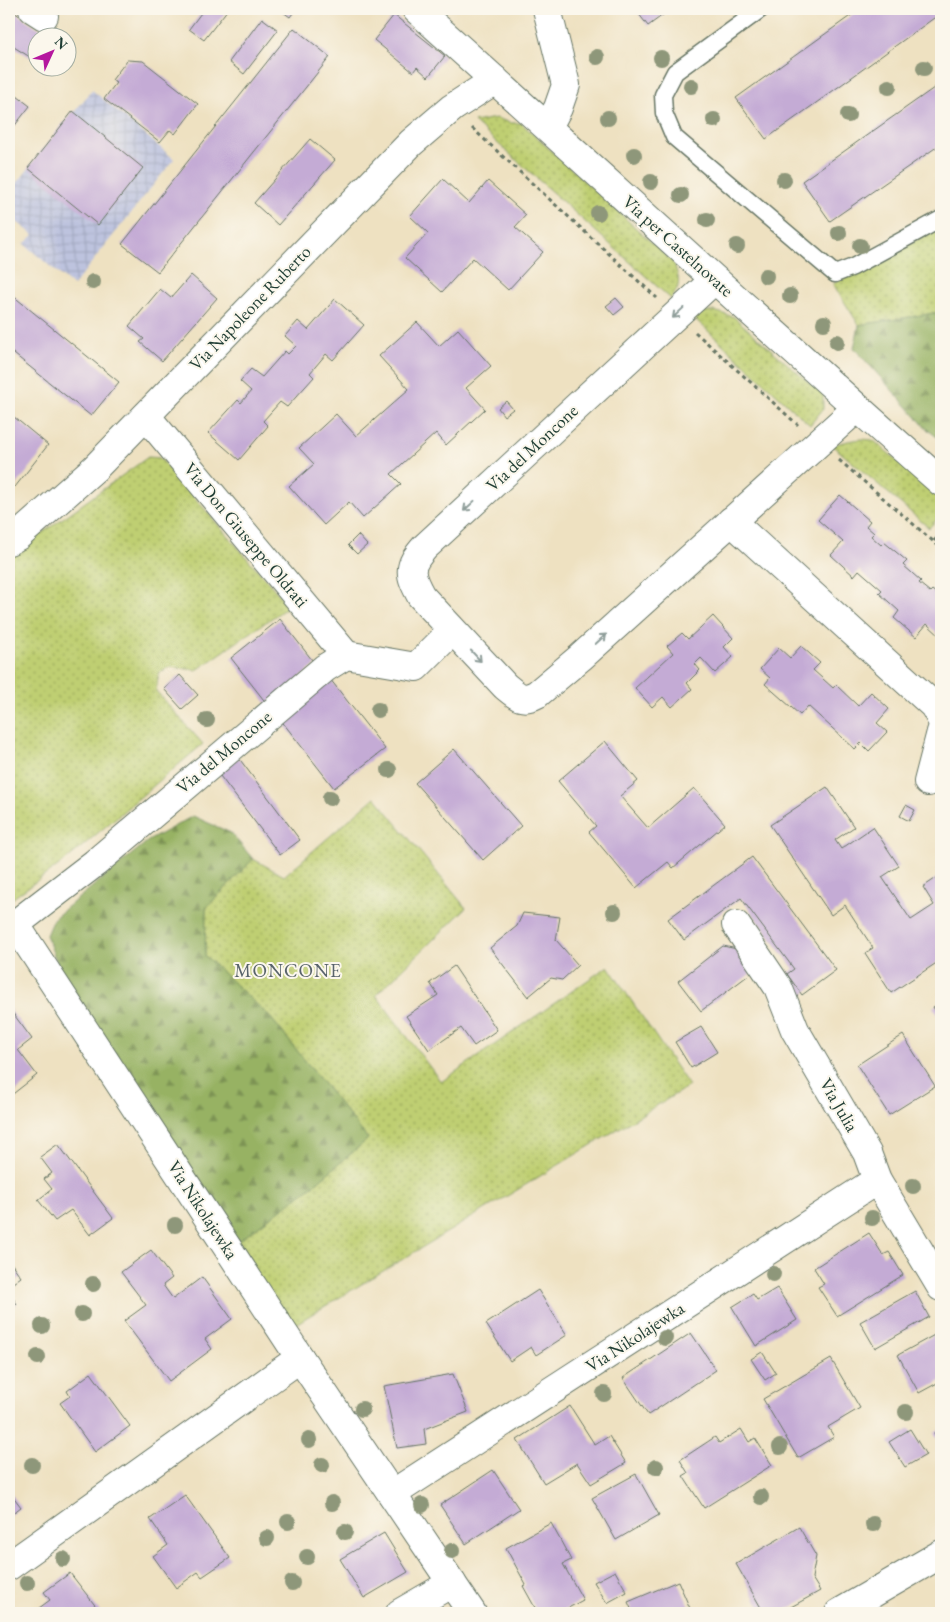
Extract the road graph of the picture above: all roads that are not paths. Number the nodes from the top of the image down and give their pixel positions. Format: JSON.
{"nodes":[{"id":1,"x":416,"y":9,"type":"edge"},
{"id":2,"x":547,"y":9,"type":"edge"},
{"id":3,"x":761,"y":9,"type":"edge"},
{"id":4,"x":495,"y":80,"type":"junction"},
{"id":5,"x":548,"y":127,"type":"junction"},
{"id":6,"x":941,"y":219,"type":"edge"},
{"id":7,"x":714,"y":280,"type":"junction"},
{"id":8,"x":857,"y":408,"type":"junction"},
{"id":9,"x":146,"y":416,"type":"junction"},
{"id":10,"x":941,"y":482,"type":"edge"},
{"id":11,"x":731,"y":521,"type":"junction"},
{"id":12,"x":9,"y":541,"type":"edge"},
{"id":13,"x":452,"y":631,"type":"junction"},
{"id":14,"x":346,"y":655,"type":"junction"},
{"id":15,"x":941,"y":719,"type":"edge"},
{"id":16,"x":941,"y":732,"type":"edge"},
{"id":17,"x":928,"y":782,"type":"dead end"},
{"id":18,"x":736,"y":925,"type":"dead end"},
{"id":19,"x":12,"y":927,"type":"edge"},
{"id":20,"x":877,"y":1180,"type":"junction"},
{"id":21,"x":941,"y":1287,"type":"edge"},
{"id":22,"x":300,"y":1358,"type":"junction"},
{"id":23,"x":392,"y":1494,"type":"junction"},
{"id":24,"x":941,"y":1554,"type":"edge"},
{"id":25,"x":9,"y":1566,"type":"edge"},
{"id":26,"x":452,"y":1583,"type":"junction"},
{"id":27,"x":400,"y":1613,"type":"edge"},
{"id":28,"x":472,"y":1613,"type":"edge"},
{"id":29,"x":839,"y":1613,"type":"edge"}],
"edges":[{"from":1,"to":4,"type":"street","name":"Via per Castelnovate"},
{"from":2,"to":5,"type":"street"},
{"from":3,"to":6,"type":"lane"},
{"from":4,"to":5,"type":"street","name":"Via per Castelnovate"},
{"from":4,"to":9,"type":"street","name":"Via Napoleone Ruberto"},
{"from":5,"to":7,"type":"street","name":"Via per Castelnovate"},
{"from":7,"to":8,"type":"street","name":"Via per Castelnovate"},
{"from":7,"to":13,"type":"street","name":"Via del Moncone","one_way":true},
{"from":8,"to":10,"type":"street","name":"Via per Castelnovate"},
{"from":8,"to":11,"type":"street","name":"Via del Moncone"},
{"from":9,"to":12,"type":"street","name":"Via Napoleone Ruberto"},
{"from":9,"to":14,"type":"street","name":"Via Don Giuseppe Oldrati"},
{"from":13,"to":11,"type":"street","name":"Via del Moncone","one_way":true},
{"from":11,"to":15,"type":"street"},
{"from":13,"to":14,"type":"street"},
{"from":14,"to":19,"type":"street","name":"Via del Moncone"},
{"from":16,"to":17,"type":"street"},
{"from":18,"to":20,"type":"street","name":"Via Julia"},
{"from":19,"to":22,"type":"street","name":"Via Nikolajewka"},
{"from":20,"to":21,"type":"street","name":"Via Julia"},
{"from":20,"to":23,"type":"street","name":"Via Nikolajewka"},
{"from":22,"to":23,"type":"street","name":"Via Nikolajewka"},
{"from":22,"to":25,"type":"street"},
{"from":23,"to":26,"type":"street","name":"Via Nikolajewka"},
{"from":24,"to":29,"type":"street"},
{"from":26,"to":27,"type":"street"},
{"from":26,"to":28,"type":"street","name":"Via Nikolajewka"}]}
